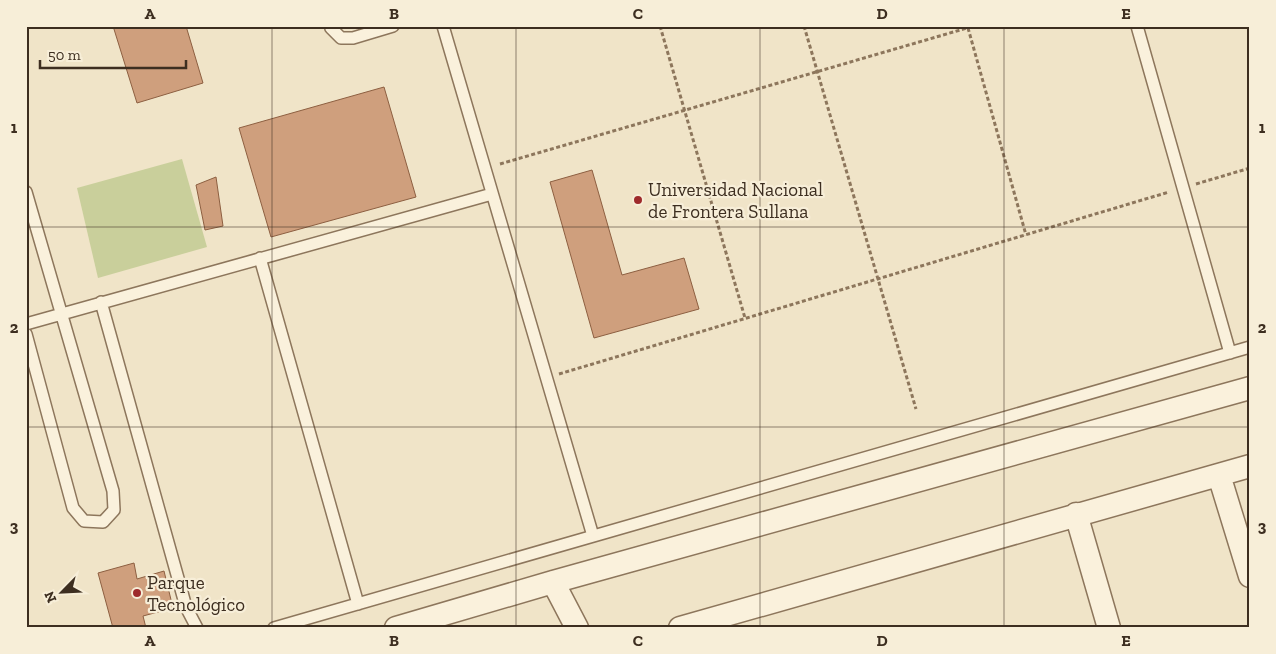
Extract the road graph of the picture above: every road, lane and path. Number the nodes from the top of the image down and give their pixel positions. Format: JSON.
{"nodes":[{"id":1,"x":332,"y":26,"type":"edge"},
{"id":2,"x":393,"y":26,"type":"edge"},
{"id":3,"x":443,"y":26,"type":"edge"},
{"id":4,"x":660,"y":26,"type":"edge"},
{"id":5,"x":804,"y":26,"type":"edge"},
{"id":6,"x":974,"y":26,"type":"edge"},
{"id":7,"x":1137,"y":26,"type":"edge"},
{"id":8,"x":968,"y":27,"type":"edge"},
{"id":9,"x":817,"y":72,"type":"junction"},
{"id":10,"x":685,"y":110,"type":"junction"},
{"id":11,"x":1250,"y":168,"type":"edge"},
{"id":12,"x":484,"y":169,"type":"junction"},
{"id":13,"x":1183,"y":187,"type":"junction"},
{"id":14,"x":26,"y":192,"type":"edge"},
{"id":15,"x":492,"y":194,"type":"junction"},
{"id":16,"x":1026,"y":234,"type":"junction"},
{"id":17,"x":260,"y":258,"type":"junction"},
{"id":18,"x":878,"y":278,"type":"junction"},
{"id":19,"x":101,"y":302,"type":"junction"},
{"id":20,"x":62,"y":314,"type":"junction"},
{"id":21,"x":745,"y":318,"type":"junction"},
{"id":22,"x":26,"y":324,"type":"edge"},
{"id":23,"x":26,"y":334,"type":"edge"},
{"id":24,"x":1250,"y":347,"type":"edge"},
{"id":25,"x":1230,"y":353,"type":"junction"},
{"id":26,"x":546,"y":377,"type":"junction"},
{"id":27,"x":1250,"y":388,"type":"edge"},
{"id":28,"x":916,"y":409,"type":"dead end"},
{"id":29,"x":1250,"y":466,"type":"edge"},
{"id":30,"x":1219,"y":475,"type":"junction"},
{"id":31,"x":1076,"y":514,"type":"junction"},
{"id":32,"x":593,"y":536,"type":"junction"},
{"id":33,"x":1250,"y":576,"type":"edge"},
{"id":34,"x":553,"y":582,"type":"junction"},
{"id":35,"x":358,"y":604,"type":"junction"},
{"id":36,"x":197,"y":628,"type":"edge"},
{"id":37,"x":274,"y":628,"type":"edge"},
{"id":38,"x":396,"y":628,"type":"edge"},
{"id":39,"x":577,"y":628,"type":"edge"},
{"id":40,"x":680,"y":628,"type":"edge"},
{"id":41,"x":1109,"y":628,"type":"edge"}],
"edges":[{"from":1,"to":2,"type":"lane"},
{"from":3,"to":12,"type":"lane"},
{"from":4,"to":10,"type":"path"},
{"from":5,"to":9,"type":"path"},
{"from":6,"to":8,"type":"path"},
{"from":7,"to":13,"type":"lane"},
{"from":8,"to":9,"type":"path"},
{"from":8,"to":16,"type":"path"},
{"from":9,"to":10,"type":"path"},
{"from":9,"to":18,"type":"path"},
{"from":10,"to":12,"type":"path"},
{"from":10,"to":21,"type":"path"},
{"from":11,"to":13,"type":"path"},
{"from":12,"to":15,"type":"lane"},
{"from":13,"to":16,"type":"path"},
{"from":13,"to":25,"type":"lane"},
{"from":14,"to":20,"type":"lane"},
{"from":15,"to":17,"type":"lane"},
{"from":15,"to":26,"type":"lane"},
{"from":16,"to":18,"type":"path"},
{"from":17,"to":19,"type":"lane"},
{"from":17,"to":35,"type":"lane"},
{"from":18,"to":21,"type":"path"},
{"from":18,"to":28,"type":"path"},
{"from":19,"to":20,"type":"lane"},
{"from":19,"to":36,"type":"lane"},
{"from":20,"to":22,"type":"lane"},
{"from":20,"to":23,"type":"lane"},
{"from":21,"to":26,"type":"path"},
{"from":24,"to":25,"type":"lane"},
{"from":25,"to":32,"type":"lane"},
{"from":26,"to":32,"type":"lane"},
{"from":27,"to":34,"type":"street"},
{"from":29,"to":30,"type":"street"},
{"from":30,"to":31,"type":"street"},
{"from":30,"to":33,"type":"street"},
{"from":31,"to":40,"type":"street"},
{"from":31,"to":41,"type":"street"},
{"from":32,"to":35,"type":"lane"},
{"from":34,"to":38,"type":"street"},
{"from":34,"to":39,"type":"street"},
{"from":35,"to":37,"type":"lane"}]}
